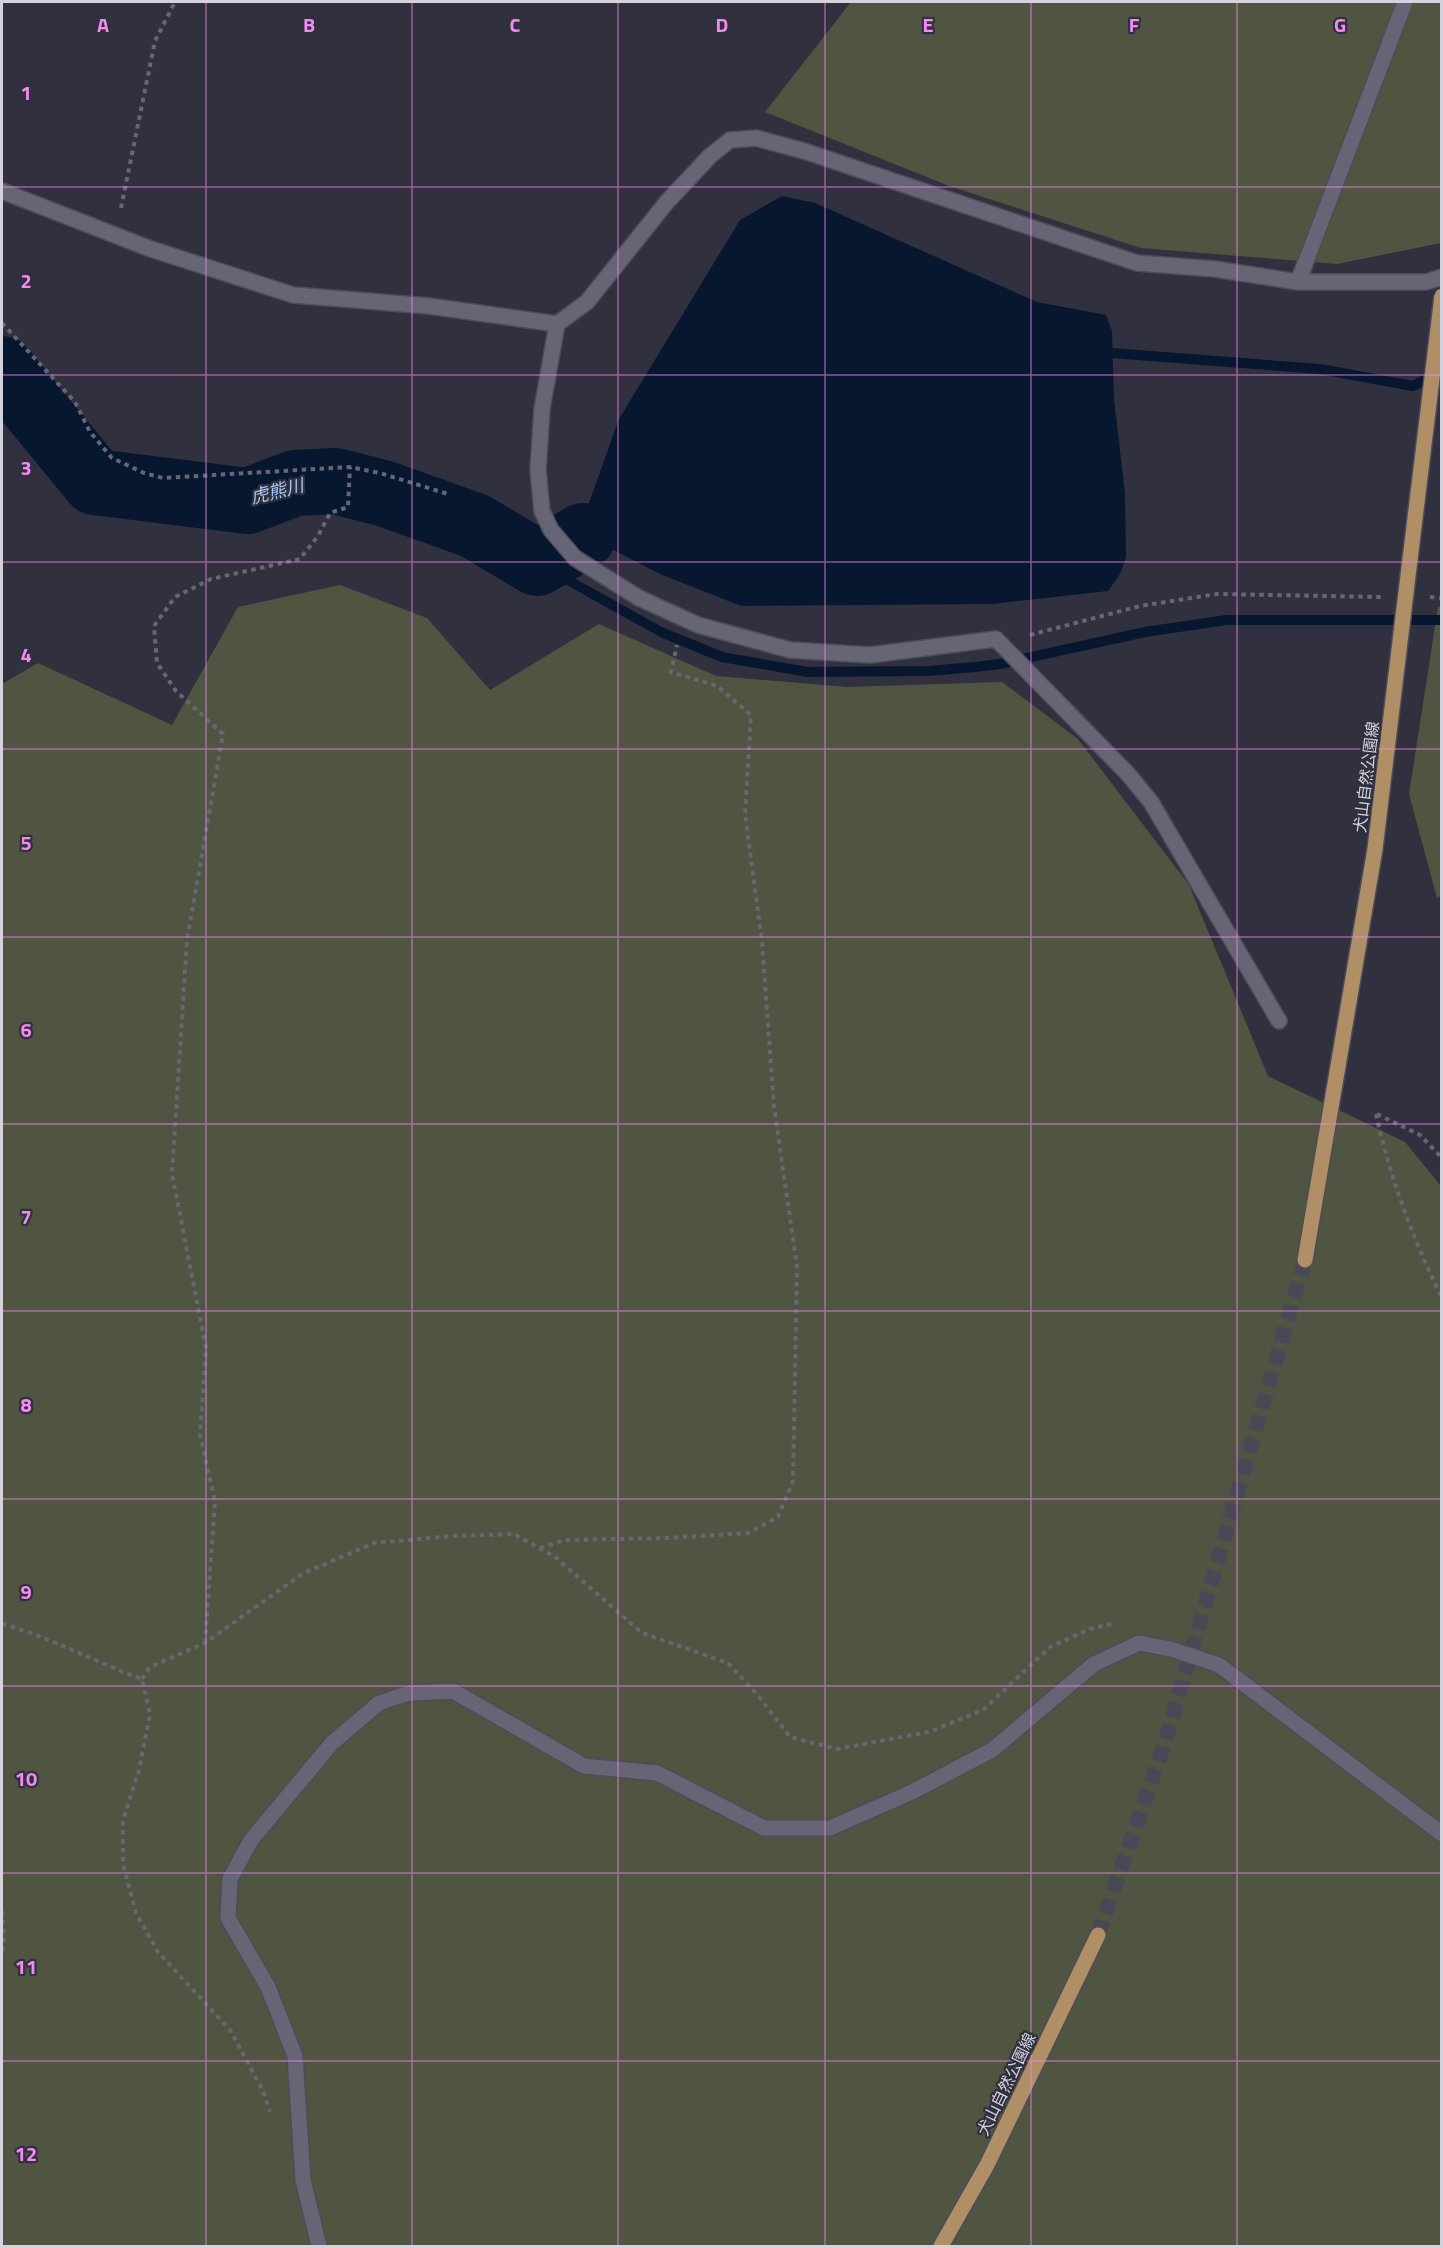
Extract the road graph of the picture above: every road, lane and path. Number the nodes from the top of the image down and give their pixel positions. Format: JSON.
{"nodes":[{"id":1,"x":175,"y":2,"type":"edge"},
{"id":2,"x":1405,"y":2,"type":"edge"},
{"id":3,"x":2,"y":191,"type":"edge"},
{"id":4,"x":116,"y":236,"type":"junction"},
{"id":5,"x":1442,"y":277,"type":"edge"},
{"id":6,"x":1298,"y":282,"type":"junction"},
{"id":7,"x":1442,"y":296,"type":"edge"},
{"id":8,"x":2,"y":323,"type":"edge"},
{"id":9,"x":557,"y":324,"type":"junction"},
{"id":10,"x":350,"y":468,"type":"junction"},
{"id":11,"x":448,"y":494,"type":"dead end"},
{"id":12,"x":1382,"y":597,"type":"dead end"},
{"id":13,"x":1430,"y":597,"type":"dead end"},
{"id":14,"x":1442,"y":598,"type":"edge"},
{"id":15,"x":1001,"y":644,"type":"junction"},
{"id":16,"x":674,"y":651,"type":"dead end"},
{"id":17,"x":1279,"y":1021,"type":"dead end"},
{"id":18,"x":1442,"y":1158,"type":"edge"},
{"id":19,"x":1305,"y":1260,"type":"tunnel mouth"},
{"id":20,"x":1442,"y":1298,"type":"edge"},
{"id":21,"x":540,"y":1548,"type":"junction"},
{"id":22,"x":2,"y":1624,"type":"edge"},
{"id":23,"x":205,"y":1643,"type":"junction"},
{"id":24,"x":1139,"y":1643,"type":"junction"},
{"id":25,"x":142,"y":1679,"type":"junction"},
{"id":26,"x":1442,"y":1834,"type":"edge"},
{"id":27,"x":2,"y":1911,"type":"edge"},
{"id":28,"x":1098,"y":1935,"type":"tunnel mouth"},
{"id":29,"x":2,"y":1955,"type":"edge"},
{"id":30,"x":273,"y":2120,"type":"dead end"},
{"id":31,"x":319,"y":2247,"type":"edge"},
{"id":32,"x":941,"y":2247,"type":"edge"}],
"edges":[{"from":1,"to":4,"type":"path"},
{"from":2,"to":6,"type":"street"},
{"from":3,"to":4,"type":"street"},
{"from":4,"to":9,"type":"street"},
{"from":5,"to":6,"type":"street"},
{"from":6,"to":9,"type":"street"},
{"from":7,"to":19,"type":"main road","name":"犬山自然公園線","bridge":true},
{"from":8,"to":10,"type":"path"},
{"from":9,"to":15,"type":"street"},
{"from":10,"to":11,"type":"path"},
{"from":10,"to":23,"type":"path"},
{"from":12,"to":15,"type":"path"},
{"from":13,"to":14,"type":"path"},
{"from":15,"to":17,"type":"street"},
{"from":16,"to":21,"type":"path"},
{"from":18,"to":20,"type":"path"},
{"from":21,"to":23,"type":"path"},
{"from":21,"to":24,"type":"path"},
{"from":22,"to":25,"type":"path"},
{"from":23,"to":25,"type":"path"},
{"from":24,"to":26,"type":"street"},
{"from":24,"to":31,"type":"street"},
{"from":25,"to":30,"type":"path"},
{"from":27,"to":29,"type":"path"},
{"from":28,"to":32,"type":"main road","name":"犬山自然公園線"}]}
